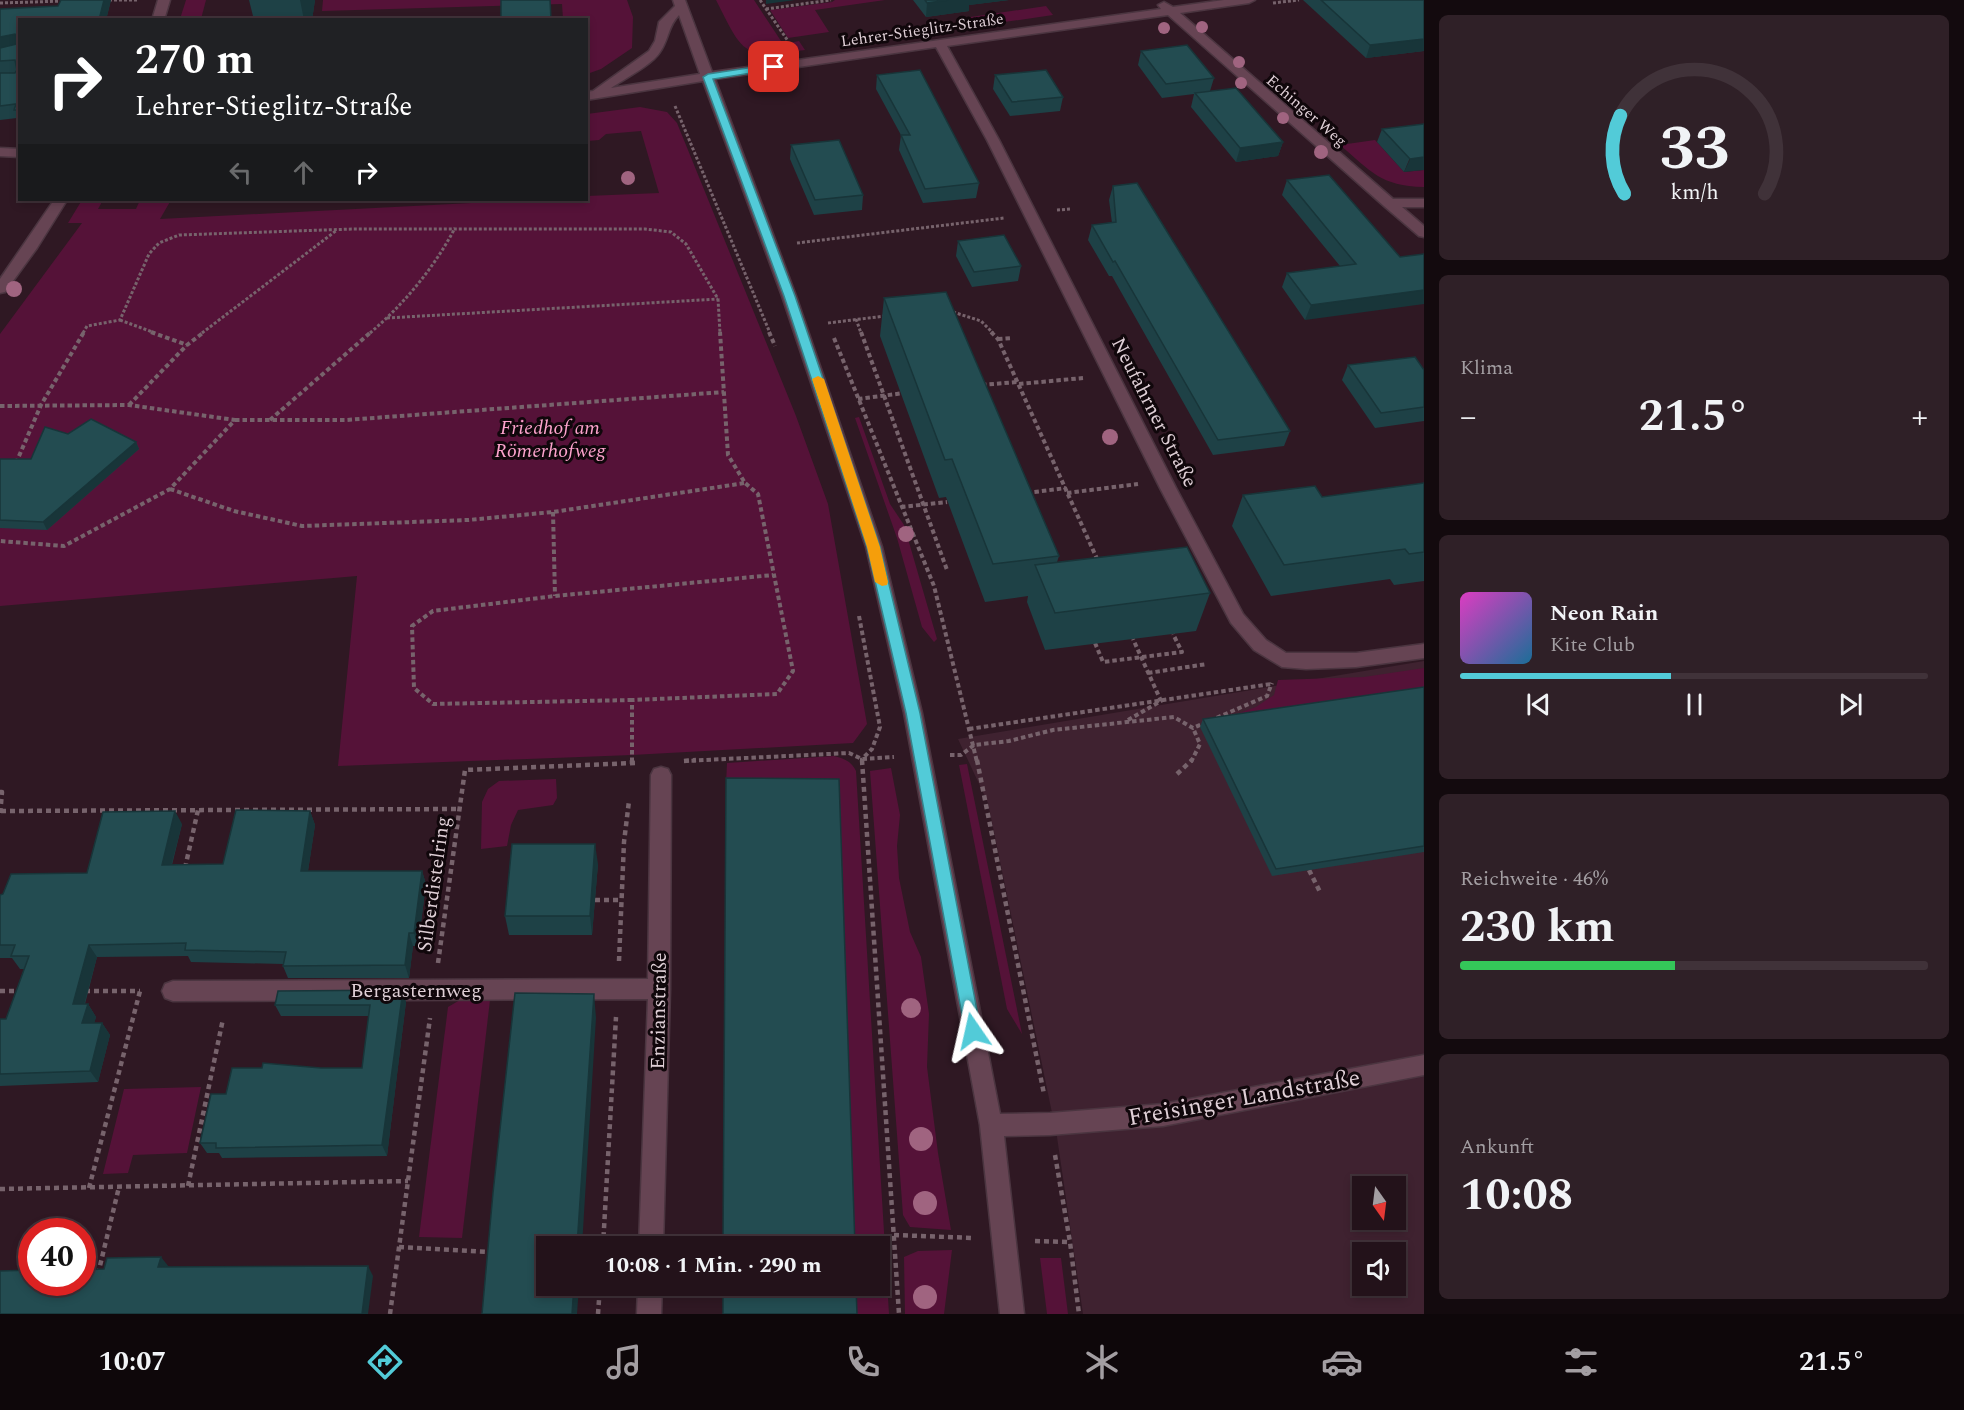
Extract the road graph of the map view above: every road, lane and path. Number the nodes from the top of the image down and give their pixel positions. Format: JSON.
{"nodes":[{"id":1,"x":107,"y":0,"type":"edge"},
{"id":2,"x":142,"y":0,"type":"edge"},
{"id":3,"x":164,"y":0,"type":"edge"},
{"id":4,"x":760,"y":0,"type":"edge"},
{"id":5,"x":831,"y":0,"type":"edge"},
{"id":6,"x":1159,"y":0,"type":"edge"},
{"id":7,"x":1249,"y":0,"type":"edge"},
{"id":8,"x":73,"y":1,"type":"edge"},
{"id":9,"x":0,"y":3,"type":"edge"},
{"id":10,"x":680,"y":4,"type":"edge"},
{"id":11,"x":766,"y":9,"type":"junction"},
{"id":12,"x":1169,"y":11,"type":"junction"},
{"id":13,"x":159,"y":18,"type":"edge"},
{"id":14,"x":786,"y":41,"type":"dead end"},
{"id":15,"x":940,"y":44,"type":"junction"},
{"id":16,"x":708,"y":77,"type":"junction"},
{"id":17,"x":589,"y":96,"type":"edge"},
{"id":18,"x":675,"y":106,"type":"dead end"},
{"id":19,"x":0,"y":152,"type":"edge"},
{"id":20,"x":18,"y":153,"type":"edge"},
{"id":21,"x":59,"y":201,"type":"edge"},
{"id":22,"x":1389,"y":203,"type":"junction"},
{"id":23,"x":1424,"y":203,"type":"edge"},
{"id":24,"x":1006,"y":218,"type":"dead end"},
{"id":25,"x":455,"y":228,"type":"junction"},
{"id":26,"x":338,"y":229,"type":"junction"},
{"id":27,"x":1424,"y":233,"type":"edge"},
{"id":28,"x":800,"y":253,"type":"dead end"},
{"id":29,"x":0,"y":289,"type":"edge"},
{"id":30,"x":718,"y":299,"type":"junction"},
{"id":31,"x":944,"y":312,"type":"edge"},
{"id":32,"x":824,"y":313,"type":"dead end"},
{"id":33,"x":886,"y":316,"type":"dead end"},
{"id":34,"x":387,"y":318,"type":"junction"},
{"id":35,"x":120,"y":320,"type":"junction"},
{"id":36,"x":856,"y":320,"type":"junction"},
{"id":37,"x":828,"y":323,"type":"junction"},
{"id":38,"x":1012,"y":338,"type":"dead end"},
{"id":39,"x":998,"y":339,"type":"junction"},
{"id":40,"x":187,"y":345,"type":"junction"},
{"id":41,"x":779,"y":355,"type":"dead end"},
{"id":42,"x":1085,"y":377,"type":"dead end"},
{"id":43,"x":1018,"y":383,"type":"junction"},
{"id":44,"x":975,"y":386,"type":"edge"},
{"id":45,"x":724,"y":392,"type":"junction"},
{"id":46,"x":908,"y":393,"type":"edge"},
{"id":47,"x":884,"y":396,"type":"junction"},
{"id":48,"x":858,"y":399,"type":"junction"},
{"id":49,"x":41,"y":405,"type":"junction"},
{"id":50,"x":129,"y":405,"type":"junction"},
{"id":51,"x":0,"y":406,"type":"edge"},
{"id":52,"x":235,"y":420,"type":"junction"},
{"id":53,"x":269,"y":421,"type":"junction"},
{"id":54,"x":15,"y":466,"type":"edge"},
{"id":55,"x":745,"y":483,"type":"junction"},
{"id":56,"x":1140,"y":484,"type":"dead end"},
{"id":57,"x":171,"y":489,"type":"junction"},
{"id":58,"x":1066,"y":491,"type":"junction"},
{"id":59,"x":1020,"y":494,"type":"edge"},
{"id":60,"x":947,"y":502,"type":"edge"},
{"id":61,"x":923,"y":504,"type":"junction"},
{"id":62,"x":901,"y":507,"type":"junction"},
{"id":63,"x":554,"y":512,"type":"junction"},
{"id":64,"x":0,"y":541,"type":"edge"},
{"id":65,"x":1108,"y":558,"type":"edge"},
{"id":66,"x":1097,"y":559,"type":"junction"},
{"id":67,"x":1101,"y":567,"type":"edge"},
{"id":68,"x":947,"y":570,"type":"dead end"},
{"id":69,"x":773,"y":575,"type":"junction"},
{"id":70,"x":555,"y":596,"type":"junction"},
{"id":71,"x":859,"y":615,"type":"dead end"},
{"id":72,"x":1173,"y":634,"type":"edge"},
{"id":73,"x":1133,"y":639,"type":"edge"},
{"id":74,"x":1095,"y":644,"type":"edge"},
{"id":75,"x":1424,"y":651,"type":"edge"},
{"id":76,"x":1141,"y":657,"type":"junction"},
{"id":77,"x":1282,"y":660,"type":"junction"},
{"id":78,"x":1207,"y":664,"type":"dead end"},
{"id":79,"x":1148,"y":673,"type":"junction"},
{"id":80,"x":1272,"y":684,"type":"junction"},
{"id":81,"x":632,"y":700,"type":"junction"},
{"id":82,"x":1161,"y":700,"type":"junction"},
{"id":83,"x":1125,"y":722,"type":"junction"},
{"id":84,"x":1193,"y":728,"type":"junction"},
{"id":85,"x":969,"y":729,"type":"junction"},
{"id":86,"x":974,"y":745,"type":"junction"},
{"id":87,"x":632,"y":755,"type":"dead end"},
{"id":88,"x":921,"y":756,"type":"junction"},
{"id":89,"x":862,"y":759,"type":"junction"},
{"id":90,"x":642,"y":763,"type":"dead end"},
{"id":91,"x":667,"y":768,"type":"joint"},
{"id":92,"x":1177,"y":774,"type":"dead end"},
{"id":93,"x":0,"y":792,"type":"edge"},
{"id":94,"x":459,"y":809,"type":"junction"},
{"id":95,"x":198,"y":810,"type":"junction"},
{"id":96,"x":1,"y":813,"type":"edge"},
{"id":97,"x":1309,"y":870,"type":"edge"},
{"id":98,"x":183,"y":878,"type":"edge"},
{"id":99,"x":1320,"y":892,"type":"dead end"},
{"id":100,"x":595,"y":900,"type":"edge"},
{"id":101,"x":622,"y":900,"type":"dead end"},
{"id":102,"x":659,"y":989,"type":"junction"},
{"id":103,"x":230,"y":990,"type":"junction"},
{"id":104,"x":434,"y":990,"type":"junction"},
{"id":105,"x":0,"y":991,"type":"edge"},
{"id":106,"x":23,"y":991,"type":"edge"},
{"id":107,"x":82,"y":991,"type":"edge"},
{"id":108,"x":140,"y":991,"type":"junction"},
{"id":109,"x":173,"y":991,"type":"joint"},
{"id":110,"x":1424,"y":1065,"type":"edge"},
{"id":111,"x":1050,"y":1124,"type":"junction"},
{"id":112,"x":991,"y":1125,"type":"junction"},
{"id":113,"x":408,"y":1181,"type":"junction"},
{"id":114,"x":188,"y":1186,"type":"junction"},
{"id":115,"x":119,"y":1187,"type":"junction"},
{"id":116,"x":89,"y":1188,"type":"junction"},
{"id":117,"x":0,"y":1190,"type":"edge"},
{"id":118,"x":651,"y":1236,"type":"edge"},
{"id":119,"x":399,"y":1247,"type":"junction"},
{"id":120,"x":501,"y":1252,"type":"edge"},
{"id":121,"x":96,"y":1279,"type":"edge"},
{"id":122,"x":599,"y":1296,"type":"edge"},
{"id":123,"x":649,"y":1296,"type":"edge"},
{"id":124,"x":390,"y":1314,"type":"edge"},
{"id":125,"x":598,"y":1314,"type":"edge"},
{"id":126,"x":648,"y":1314,"type":"edge"},
{"id":127,"x":899,"y":1314,"type":"edge"},
{"id":128,"x":1012,"y":1314,"type":"edge"},
{"id":129,"x":1079,"y":1314,"type":"edge"}],
"edges":[{"from":1,"to":2,"type":"path"},
{"from":3,"to":13,"type":"street"},
{"from":4,"to":11,"type":"path"},
{"from":5,"to":11,"type":"path"},
{"from":6,"to":12,"type":"street","name":"Echinger Weg"},
{"from":7,"to":12,"type":"street","name":"Lehrer-Stieglitz-Straße"},
{"from":8,"to":9,"type":"path"},
{"from":10,"to":16,"type":"street"},
{"from":10,"to":17,"type":"street"},
{"from":11,"to":14,"type":"path"},
{"from":12,"to":15,"type":"street","name":"Lehrer-Stieglitz-Straße"},
{"from":12,"to":22,"type":"street","name":"Echinger Weg"},
{"from":15,"to":16,"type":"street","name":"Lehrer-Stieglitz-Straße"},
{"from":15,"to":77,"type":"street","name":"Neufahrner Straße"},
{"from":16,"to":17,"type":"street","name":"Lehrer-Stieglitz-Straße"},
{"from":16,"to":88,"type":"street"},
{"from":18,"to":41,"type":"path"},
{"from":19,"to":20,"type":"street"},
{"from":21,"to":29,"type":"street"},
{"from":22,"to":23,"type":"street"},
{"from":22,"to":27,"type":"street","name":"Echinger Weg"},
{"from":24,"to":28,"type":"path"},
{"from":25,"to":26,"type":"path"},
{"from":25,"to":30,"type":"path"},
{"from":25,"to":34,"type":"path"},
{"from":26,"to":35,"type":"path"},
{"from":26,"to":40,"type":"path"},
{"from":30,"to":34,"type":"path"},
{"from":30,"to":45,"type":"path"},
{"from":31,"to":39,"type":"path"},
{"from":32,"to":37,"type":"path"},
{"from":33,"to":36,"type":"path"},
{"from":34,"to":53,"type":"path"},
{"from":35,"to":40,"type":"path"},
{"from":35,"to":49,"type":"path"},
{"from":36,"to":37,"type":"path"},
{"from":36,"to":47,"type":"path"},
{"from":37,"to":48,"type":"path"},
{"from":38,"to":39,"type":"path"},
{"from":39,"to":43,"type":"path"},
{"from":40,"to":50,"type":"path"},
{"from":42,"to":43,"type":"path"},
{"from":43,"to":44,"type":"path"},
{"from":43,"to":58,"type":"path"},
{"from":45,"to":53,"type":"path"},
{"from":45,"to":55,"type":"path"},
{"from":46,"to":47,"type":"path"},
{"from":47,"to":48,"type":"path"},
{"from":47,"to":61,"type":"path"},
{"from":48,"to":62,"type":"path"},
{"from":49,"to":50,"type":"path"},
{"from":49,"to":51,"type":"path"},
{"from":49,"to":54,"type":"path"},
{"from":50,"to":52,"type":"path"},
{"from":52,"to":53,"type":"path"},
{"from":52,"to":57,"type":"path"},
{"from":55,"to":63,"type":"path"},
{"from":55,"to":69,"type":"path"},
{"from":56,"to":58,"type":"path"},
{"from":57,"to":63,"type":"path"},
{"from":57,"to":64,"type":"path"},
{"from":58,"to":59,"type":"path"},
{"from":58,"to":66,"type":"path"},
{"from":60,"to":61,"type":"path"},
{"from":61,"to":62,"type":"path"},
{"from":61,"to":68,"type":"path"},
{"from":62,"to":85,"type":"path"},
{"from":63,"to":70,"type":"path"},
{"from":65,"to":66,"type":"path"},
{"from":66,"to":67,"type":"path"},
{"from":69,"to":70,"type":"path"},
{"from":69,"to":81,"type":"path"},
{"from":70,"to":81,"type":"path"},
{"from":71,"to":89,"type":"path"},
{"from":72,"to":76,"type":"path"},
{"from":73,"to":76,"type":"path"},
{"from":74,"to":76,"type":"path"},
{"from":75,"to":77,"type":"street"},
{"from":76,"to":79,"type":"path"},
{"from":77,"to":80,"type":"path"},
{"from":78,"to":79,"type":"path"},
{"from":79,"to":82,"type":"path"},
{"from":80,"to":82,"type":"path"},
{"from":80,"to":84,"type":"path"},
{"from":81,"to":87,"type":"path"},
{"from":82,"to":83,"type":"path"},
{"from":82,"to":85,"type":"path"},
{"from":83,"to":84,"type":"path"},
{"from":83,"to":86,"type":"path"},
{"from":84,"to":92,"type":"path"},
{"from":85,"to":86,"type":"path"},
{"from":86,"to":88,"type":"path"},
{"from":86,"to":111,"type":"path"},
{"from":88,"to":89,"type":"path"},
{"from":88,"to":112,"type":"street"},
{"from":89,"to":91,"type":"path"},
{"from":89,"to":127,"type":"path"},
{"from":90,"to":94,"type":"path"},
{"from":91,"to":102,"type":"street","name":"Enzianstraße"},
{"from":93,"to":96,"type":"path"},
{"from":94,"to":95,"type":"path","name":"Silberdistelring"},
{"from":94,"to":104,"type":"path","name":"Silberdistelring"},
{"from":95,"to":96,"type":"path","name":"Silberdistelring"},
{"from":95,"to":98,"type":"path"},
{"from":97,"to":99,"type":"path"},
{"from":100,"to":101,"type":"path"},
{"from":102,"to":104,"type":"street","name":"Bergasternweg"},
{"from":102,"to":118,"type":"street","name":"Enzianstraße"},
{"from":103,"to":104,"type":"street","name":"Bergasternweg"},
{"from":103,"to":109,"type":"street","name":"Bergasternweg"},
{"from":103,"to":114,"type":"path"},
{"from":104,"to":113,"type":"path","name":"Silberdistelring"},
{"from":105,"to":106,"type":"path"},
{"from":107,"to":108,"type":"path"},
{"from":108,"to":109,"type":"path"},
{"from":108,"to":116,"type":"path"},
{"from":110,"to":111,"type":"street","name":"Freisinger Landstraße"},
{"from":111,"to":112,"type":"street","name":"Freisinger Landstraße"},
{"from":111,"to":129,"type":"path"},
{"from":112,"to":128,"type":"street"},
{"from":113,"to":114,"type":"path"},
{"from":113,"to":119,"type":"path","name":"Silberdistelring"},
{"from":114,"to":115,"type":"path"},
{"from":115,"to":116,"type":"path"},
{"from":115,"to":121,"type":"path"},
{"from":116,"to":117,"type":"path"},
{"from":119,"to":120,"type":"path"},
{"from":119,"to":124,"type":"path","name":"Silberdistelring"},
{"from":122,"to":125,"type":"path"},
{"from":123,"to":126,"type":"street"}]}
